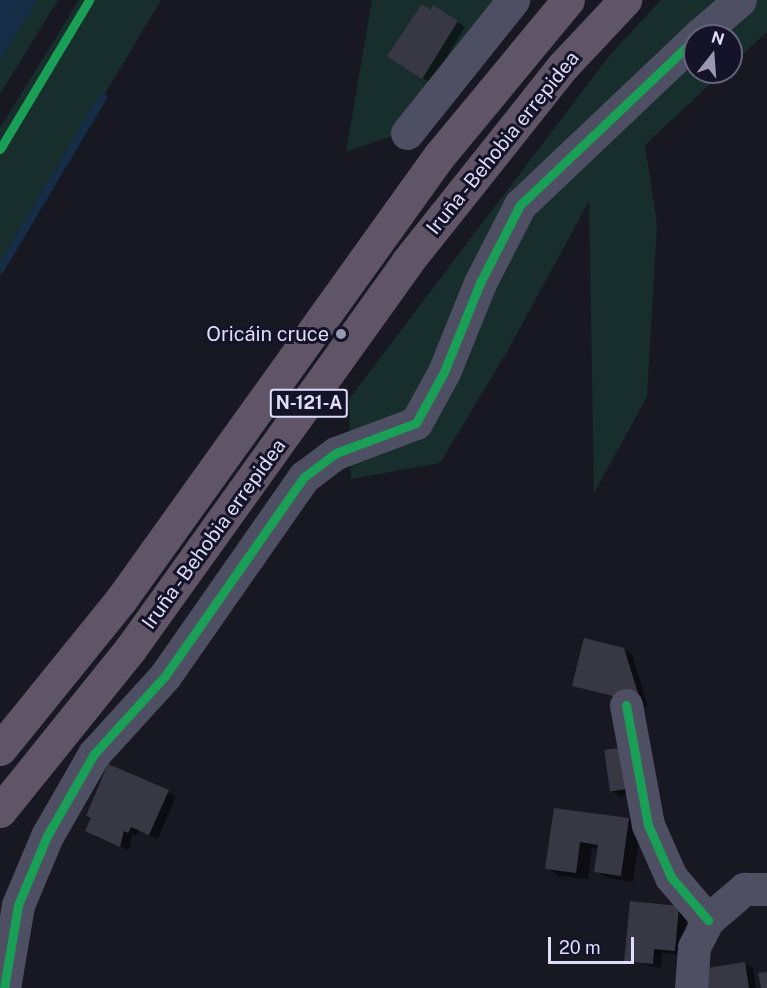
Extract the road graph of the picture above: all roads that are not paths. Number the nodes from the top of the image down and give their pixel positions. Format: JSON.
{"nodes":[{"id":1,"x":513,"y":0,"type":"edge"},
{"id":2,"x":568,"y":0,"type":"edge"},
{"id":3,"x":625,"y":0,"type":"edge"},
{"id":4,"x":740,"y":0,"type":"edge"},
{"id":5,"x":712,"y":24,"type":"edge"},
{"id":6,"x":683,"y":50,"type":"edge"},
{"id":7,"x":407,"y":133,"type":"dead end"},
{"id":8,"x":626,"y":705,"type":"dead end"},
{"id":9,"x":0,"y":749,"type":"edge"},
{"id":10,"x":0,"y":811,"type":"edge"},
{"id":11,"x":767,"y":889,"type":"edge"},
{"id":12,"x":708,"y":920,"type":"junction"},
{"id":13,"x":4,"y":988,"type":"edge"},
{"id":14,"x":691,"y":988,"type":"edge"}],
"edges":[{"from":1,"to":7,"type":"street"},
{"from":2,"to":9,"type":"highway","name":"Iruña - Behobia errepidea","number":"N-121-A"},
{"from":3,"to":10,"type":"highway","name":"Iruña - Behobia errepidea","number":"N-121-A"},
{"from":4,"to":5,"type":"street"},
{"from":6,"to":13,"type":"street"},
{"from":8,"to":12,"type":"street"},
{"from":11,"to":12,"type":"street"},
{"from":12,"to":14,"type":"street"}]}
